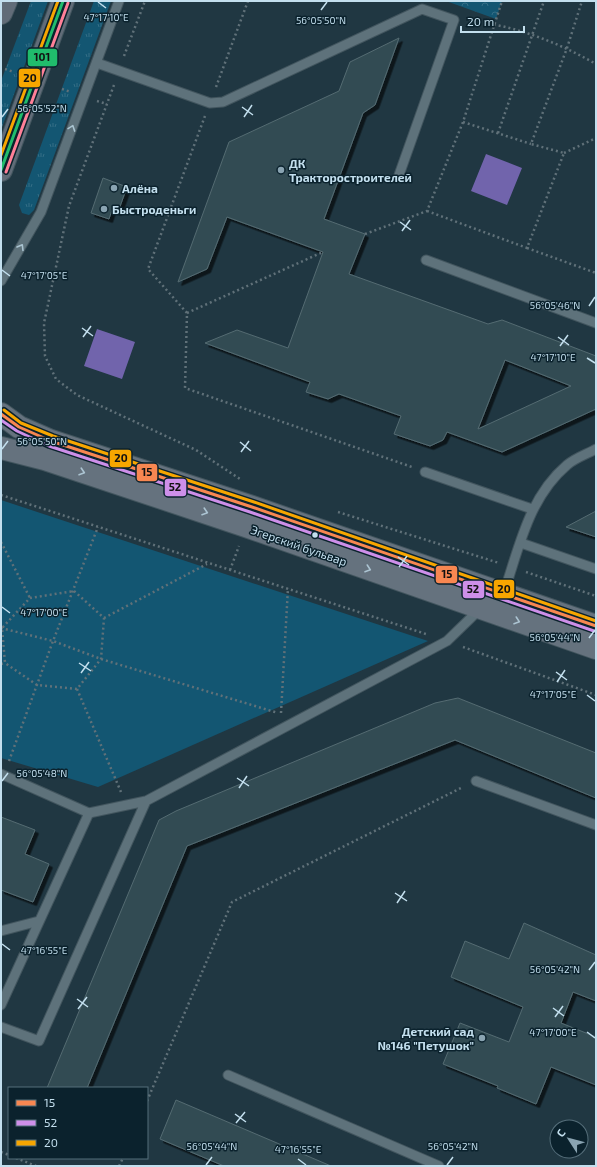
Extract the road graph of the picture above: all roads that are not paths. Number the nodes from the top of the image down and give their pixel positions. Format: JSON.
{"nodes":[{"id":1,"x":6,"y":1,"type":"edge"},
{"id":2,"x":63,"y":1,"type":"edge"},
{"id":3,"x":120,"y":1,"type":"edge"},
{"id":4,"x":1,"y":13,"type":"edge"},
{"id":5,"x":97,"y":63,"type":"junction"},
{"id":6,"x":1,"y":170,"type":"edge"},
{"id":7,"x":399,"y":175,"type":"dead end"},
{"id":8,"x":426,"y":260,"type":"dead end"},
{"id":9,"x":1,"y":281,"type":"edge"},
{"id":10,"x":596,"y":323,"type":"edge"},
{"id":11,"x":1,"y":414,"type":"edge"},
{"id":12,"x":1,"y":448,"type":"edge"},
{"id":13,"x":596,"y":449,"type":"edge"},
{"id":14,"x":425,"y":472,"type":"road end"},
{"id":15,"x":532,"y":509,"type":"junction"},
{"id":16,"x":521,"y":543,"type":"junction"},
{"id":17,"x":596,"y":568,"type":"edge"},
{"id":18,"x":492,"y":602,"type":"junction"},
{"id":19,"x":596,"y":626,"type":"edge"},
{"id":20,"x":596,"y":648,"type":"edge"},
{"id":21,"x":2,"y":774,"type":"edge"},
{"id":22,"x":476,"y":781,"type":"road end"},
{"id":23,"x":146,"y":801,"type":"junction"},
{"id":24,"x":89,"y":812,"type":"junction"},
{"id":25,"x":596,"y":825,"type":"edge"},
{"id":26,"x":39,"y":921,"type":"junction"},
{"id":27,"x":1,"y":931,"type":"edge"},
{"id":28,"x":1,"y":1005,"type":"edge"},
{"id":29,"x":1,"y":1026,"type":"edge"},
{"id":30,"x":228,"y":1075,"type":"dead end"},
{"id":31,"x":439,"y":1166,"type":"edge"}],
"edges":[{"from":1,"to":4,"type":"main road"},
{"from":2,"to":6,"type":"main road"},
{"from":3,"to":5,"type":"lane"},
{"from":5,"to":7,"type":"lane"},
{"from":9,"to":5,"type":"lane","one_way":true},
{"from":8,"to":10,"type":"lane"},
{"from":11,"to":18,"type":"main road","name":"Эгерский бульвар"},
{"from":12,"to":18,"type":"main road","name":"Эгерский бульвар","one_way":true},
{"from":13,"to":15,"type":"lane"},
{"from":14,"to":15,"type":"lane"},
{"from":15,"to":16,"type":"lane"},
{"from":16,"to":17,"type":"lane"},
{"from":16,"to":18,"type":"lane"},
{"from":18,"to":19,"type":"main road","name":"Эгерский бульвар"},
{"from":18,"to":20,"type":"main road","name":"Эгерский бульвар","one_way":true},
{"from":18,"to":23,"type":"lane"},
{"from":21,"to":24,"type":"lane"},
{"from":22,"to":25,"type":"lane"},
{"from":23,"to":24,"type":"lane"},
{"from":23,"to":29,"type":"lane"},
{"from":24,"to":26,"type":"lane"},
{"from":26,"to":27,"type":"lane"},
{"from":26,"to":28,"type":"lane"},
{"from":30,"to":31,"type":"lane"}]}
